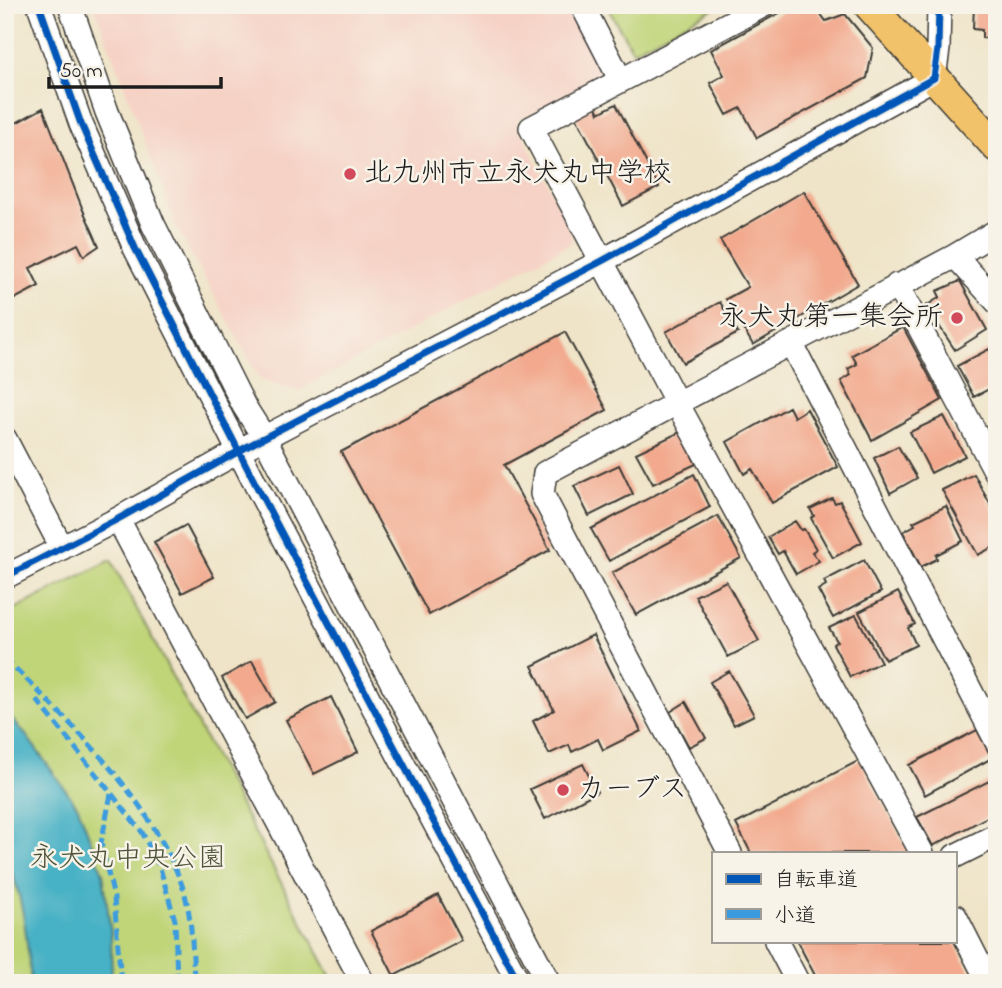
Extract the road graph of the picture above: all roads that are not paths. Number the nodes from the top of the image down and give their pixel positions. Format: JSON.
{"nodes":[{"id":1,"x":39,"y":5,"type":"edge"},
{"id":2,"x":70,"y":5,"type":"edge"},
{"id":3,"x":582,"y":5,"type":"edge"},
{"id":4,"x":764,"y":5,"type":"edge"},
{"id":5,"x":869,"y":5,"type":"edge"},
{"id":6,"x":939,"y":5,"type":"edge"},
{"id":7,"x":934,"y":78,"type":"junction"},
{"id":8,"x":620,"y":79,"type":"junction"},
{"id":9,"x":997,"y":147,"type":"edge"},
{"id":10,"x":997,"y":231,"type":"edge"},
{"id":11,"x":955,"y":256,"type":"junction"},
{"id":12,"x":602,"y":261,"type":"junction"},
{"id":13,"x":897,"y":285,"type":"junction"},
{"id":14,"x":997,"y":302,"type":"edge"},
{"id":15,"x":791,"y":344,"type":"junction"},
{"id":16,"x":677,"y":403,"type":"junction"},
{"id":17,"x":5,"y":439,"type":"edge"},
{"id":18,"x":265,"y":439,"type":"junction"},
{"id":19,"x":239,"y":452,"type":"junction"},
{"id":20,"x":997,"y":474,"type":"edge"},
{"id":21,"x":118,"y":519,"type":"junction"},
{"id":22,"x":62,"y":548,"type":"junction"},
{"id":23,"x":5,"y":576,"type":"edge"},
{"id":24,"x":997,"y":742,"type":"edge"},
{"id":25,"x":997,"y":835,"type":"edge"},
{"id":26,"x":729,"y":852,"type":"edge"},
{"id":27,"x":921,"y":852,"type":"edge"},
{"id":28,"x":956,"y":856,"type":"edge"},
{"id":29,"x":956,"y":918,"type":"edge"},
{"id":30,"x":777,"y":942,"type":"edge"},
{"id":31,"x":363,"y":983,"type":"edge"},
{"id":32,"x":519,"y":983,"type":"edge"},
{"id":33,"x":549,"y":983,"type":"edge"},
{"id":34,"x":798,"y":983,"type":"edge"},
{"id":35,"x":989,"y":983,"type":"edge"}],
"edges":[{"from":1,"to":19,"type":"street"},
{"from":2,"to":18,"type":"street"},
{"from":3,"to":8,"type":"street"},
{"from":4,"to":8,"type":"street"},
{"from":5,"to":7,"type":"main road"},
{"from":6,"to":7,"type":"street"},
{"from":7,"to":9,"type":"main road"},
{"from":7,"to":12,"type":"street"},
{"from":8,"to":12,"type":"street"},
{"from":10,"to":11,"type":"street"},
{"from":11,"to":13,"type":"street"},
{"from":11,"to":14,"type":"street"},
{"from":12,"to":16,"type":"street"},
{"from":12,"to":18,"type":"street"},
{"from":13,"to":15,"type":"street"},
{"from":13,"to":20,"type":"street"},
{"from":15,"to":16,"type":"street"},
{"from":15,"to":24,"type":"street"},
{"from":16,"to":26,"type":"street"},
{"from":16,"to":27,"type":"street"},
{"from":17,"to":22,"type":"street"},
{"from":18,"to":19,"type":"street"},
{"from":18,"to":33,"type":"street"},
{"from":19,"to":21,"type":"street"},
{"from":19,"to":32,"type":"street"},
{"from":21,"to":22,"type":"street"},
{"from":21,"to":31,"type":"street"},
{"from":22,"to":23,"type":"street"},
{"from":25,"to":28,"type":"street"},
{"from":29,"to":35,"type":"street"},
{"from":30,"to":34,"type":"street"}]}
